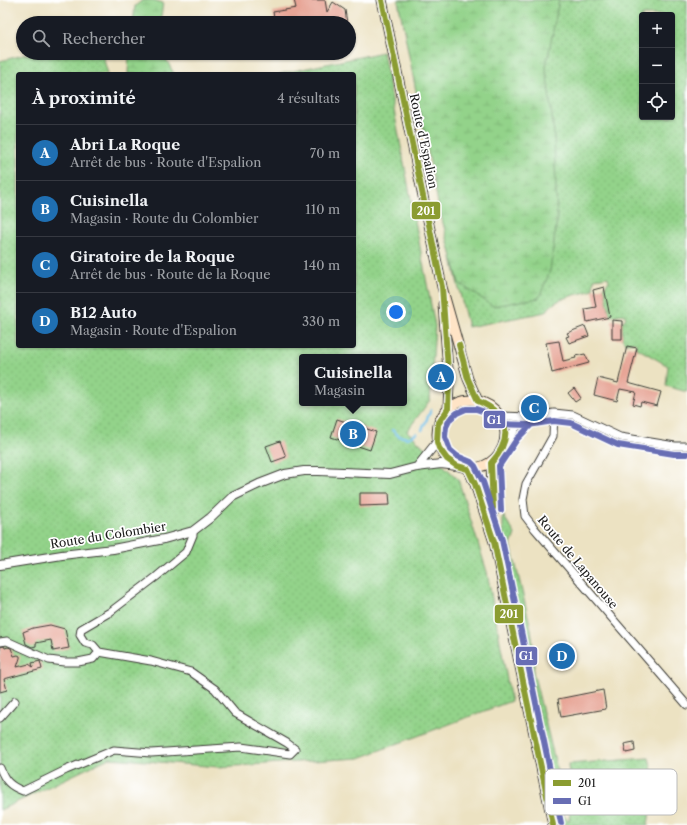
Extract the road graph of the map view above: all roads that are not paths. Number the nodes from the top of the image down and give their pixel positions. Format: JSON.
{"nodes":[{"id":1,"x":382,"y":0,"type":"edge"},
{"id":2,"x":442,"y":287,"type":"junction"},
{"id":3,"x":478,"y":401,"type":"junction"},
{"id":4,"x":448,"y":409,"type":"junction"},
{"id":5,"x":554,"y":413,"type":"junction"},
{"id":6,"x":501,"y":416,"type":"junction"},
{"id":7,"x":528,"y":417,"type":"junction"},
{"id":8,"x":437,"y":442,"type":"junction"},
{"id":9,"x":505,"y":443,"type":"junction"},
{"id":10,"x":687,"y":446,"type":"edge"},
{"id":11,"x":491,"y":463,"type":"junction"},
{"id":12,"x":457,"y":466,"type":"junction"},
{"id":13,"x":417,"y":468,"type":"junction"},
{"id":14,"x":468,"y":469,"type":"junction"},
{"id":15,"x":193,"y":531,"type":"junction"},
{"id":16,"x":494,"y":542,"type":"junction"},
{"id":17,"x":0,"y":565,"type":"edge"},
{"id":18,"x":0,"y":642,"type":"edge"},
{"id":19,"x":99,"y":652,"type":"junction"},
{"id":20,"x":15,"y":701,"type":"dead end"},
{"id":21,"x":687,"y":705,"type":"edge"},
{"id":22,"x":0,"y":718,"type":"edge"},
{"id":23,"x":0,"y":768,"type":"edge"},
{"id":24,"x":545,"y":787,"type":"edge"},
{"id":25,"x":551,"y":815,"type":"edge"},
{"id":26,"x":553,"y":825,"type":"edge"}],
"edges":[{"from":1,"to":2,"type":"main road","name":"Route d'Espalion"},
{"from":2,"to":3,"type":"main road","name":"Route d'Espalion"},
{"from":2,"to":4,"type":"main road","name":"Route d'Espalion"},
{"from":3,"to":4,"type":"main road"},
{"from":3,"to":6,"type":"main road"},
{"from":4,"to":8,"type":"main road"},
{"from":5,"to":7,"type":"street"},
{"from":5,"to":10,"type":"street"},
{"from":5,"to":21,"type":"street","name":"Route de Lapanouse"},
{"from":6,"to":7,"type":"street"},
{"from":6,"to":9,"type":"main road"},
{"from":7,"to":9,"type":"street"},
{"from":8,"to":12,"type":"main road"},
{"from":8,"to":13,"type":"street"},
{"from":9,"to":11,"type":"main road"},
{"from":11,"to":14,"type":"main road"},
{"from":11,"to":16,"type":"main road"},
{"from":12,"to":13,"type":"street","name":"Route du Colombier"},
{"from":12,"to":14,"type":"main road"},
{"from":13,"to":15,"type":"street","name":"Route du Colombier"},
{"from":14,"to":16,"type":"main road"},
{"from":15,"to":17,"type":"street","name":"Route du Colombier"},
{"from":15,"to":19,"type":"street"},
{"from":16,"to":24,"type":"main road"},
{"from":18,"to":19,"type":"street"},
{"from":19,"to":23,"type":"street"},
{"from":20,"to":22,"type":"street"},
{"from":25,"to":26,"type":"main road"}]}
